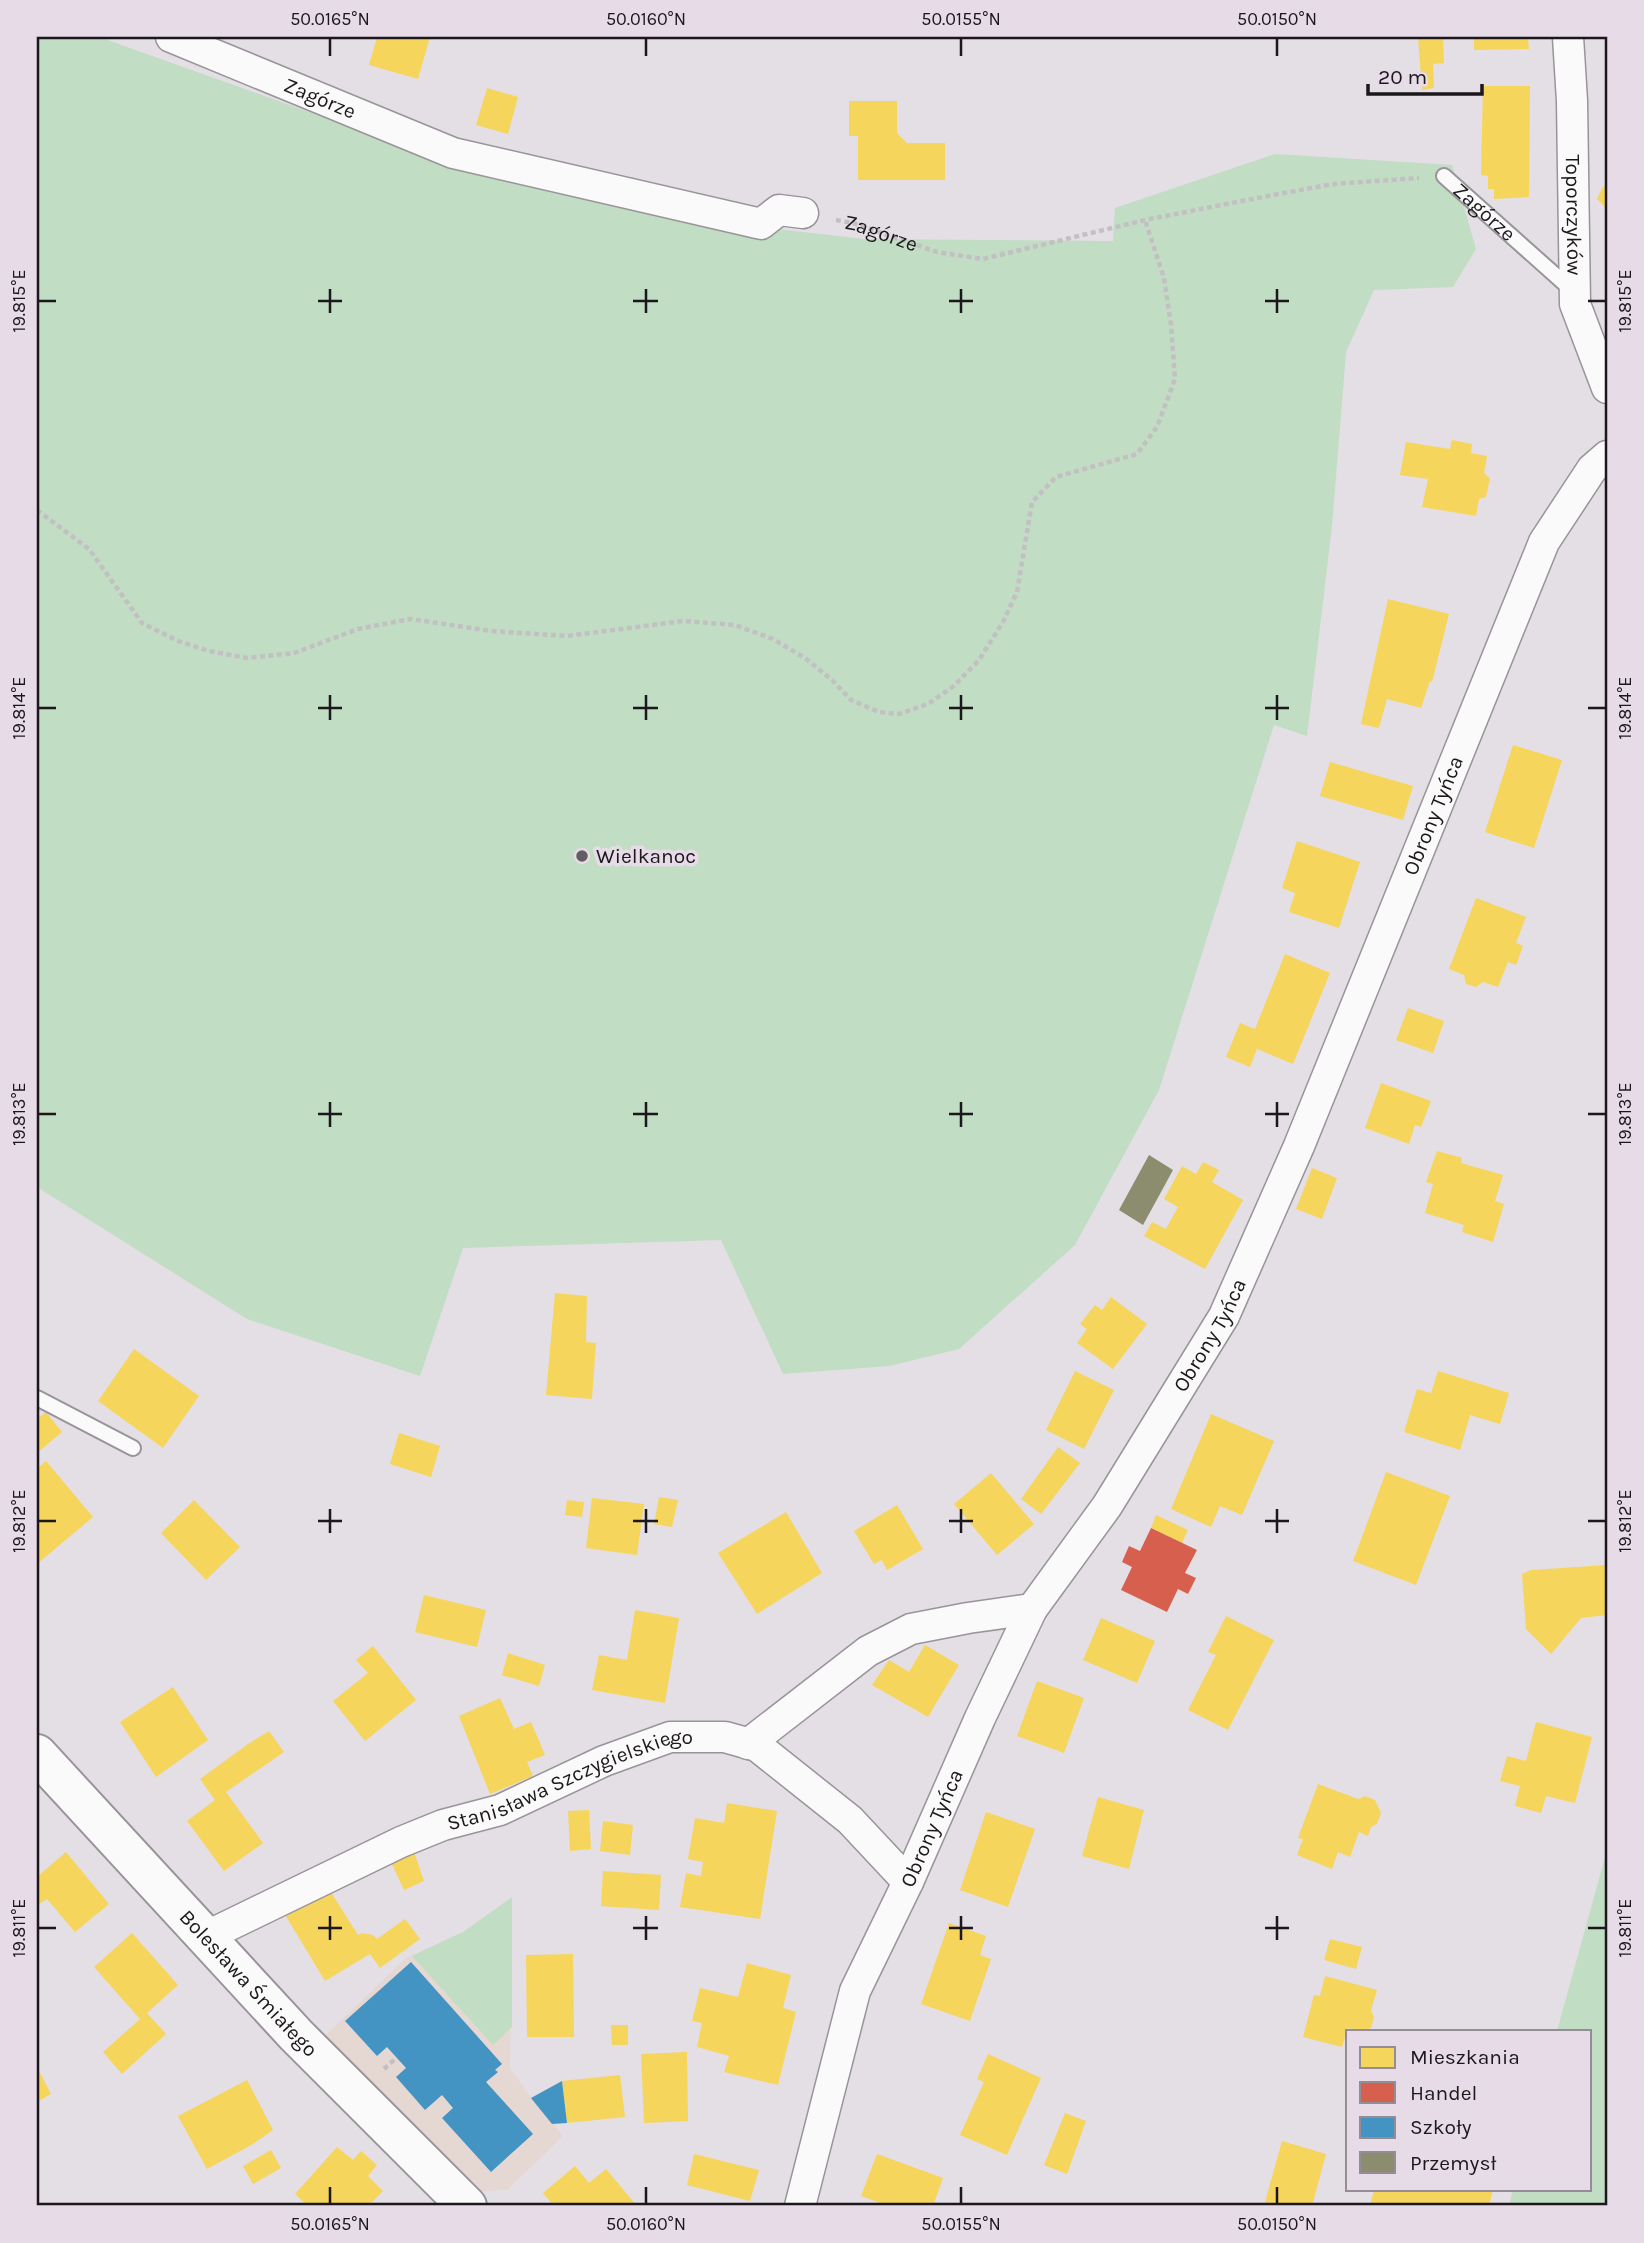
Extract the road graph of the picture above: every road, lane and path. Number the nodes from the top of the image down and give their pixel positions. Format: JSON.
{"nodes":[{"id":1,"x":172,"y":37,"type":"edge"},
{"id":2,"x":1568,"y":37,"type":"edge"},
{"id":3,"x":1444,"y":176,"type":"joint"},
{"id":4,"x":803,"y":213,"type":"joint"},
{"id":5,"x":1145,"y":220,"type":"junction"},
{"id":6,"x":1573,"y":291,"type":"junction"},
{"id":7,"x":1607,"y":388,"type":"edge"},
{"id":8,"x":1607,"y":456,"type":"edge"},
{"id":9,"x":37,"y":510,"type":"edge"},
{"id":10,"x":37,"y":1398,"type":"edge"},
{"id":11,"x":133,"y":1448,"type":"dead end"},
{"id":12,"x":1032,"y":1609,"type":"junction"},
{"id":13,"x":748,"y":1744,"type":"junction"},
{"id":14,"x":37,"y":1754,"type":"edge"},
{"id":15,"x":908,"y":1882,"type":"junction"},
{"id":16,"x":205,"y":1937,"type":"junction"},
{"id":17,"x":396,"y":2058,"type":"dead end"},
{"id":18,"x":381,"y":2071,"type":"dead end"},
{"id":19,"x":467,"y":2206,"type":"edge"},
{"id":20,"x":800,"y":2206,"type":"edge"}],
"edges":[{"from":1,"to":4,"type":"street","name":"Zagórze"},
{"from":2,"to":6,"type":"street","name":"Toporczyków"},
{"from":3,"to":5,"type":"path","name":"Zagórze"},
{"from":3,"to":6,"type":"lane","name":"Zagórze"},
{"from":4,"to":5,"type":"path","name":"Zagórze"},
{"from":5,"to":9,"type":"path"},
{"from":6,"to":7,"type":"street","name":"Toporczyków"},
{"from":8,"to":12,"type":"street","name":"Obrony Tyńca"},
{"from":10,"to":11,"type":"lane"},
{"from":12,"to":13,"type":"street"},
{"from":12,"to":15,"type":"street","name":"Obrony Tyńca"},
{"from":13,"to":15,"type":"street","name":"Stanisława Szczygielskiego"},
{"from":13,"to":16,"type":"street","name":"Stanisława Szczygielskiego"},
{"from":14,"to":16,"type":"street","name":"Bolesława Śmiałego"},
{"from":15,"to":20,"type":"street","name":"Obrony Tyńca"},
{"from":16,"to":19,"type":"street","name":"Bolesława Śmiałego"},
{"from":17,"to":18,"type":"path"}]}
